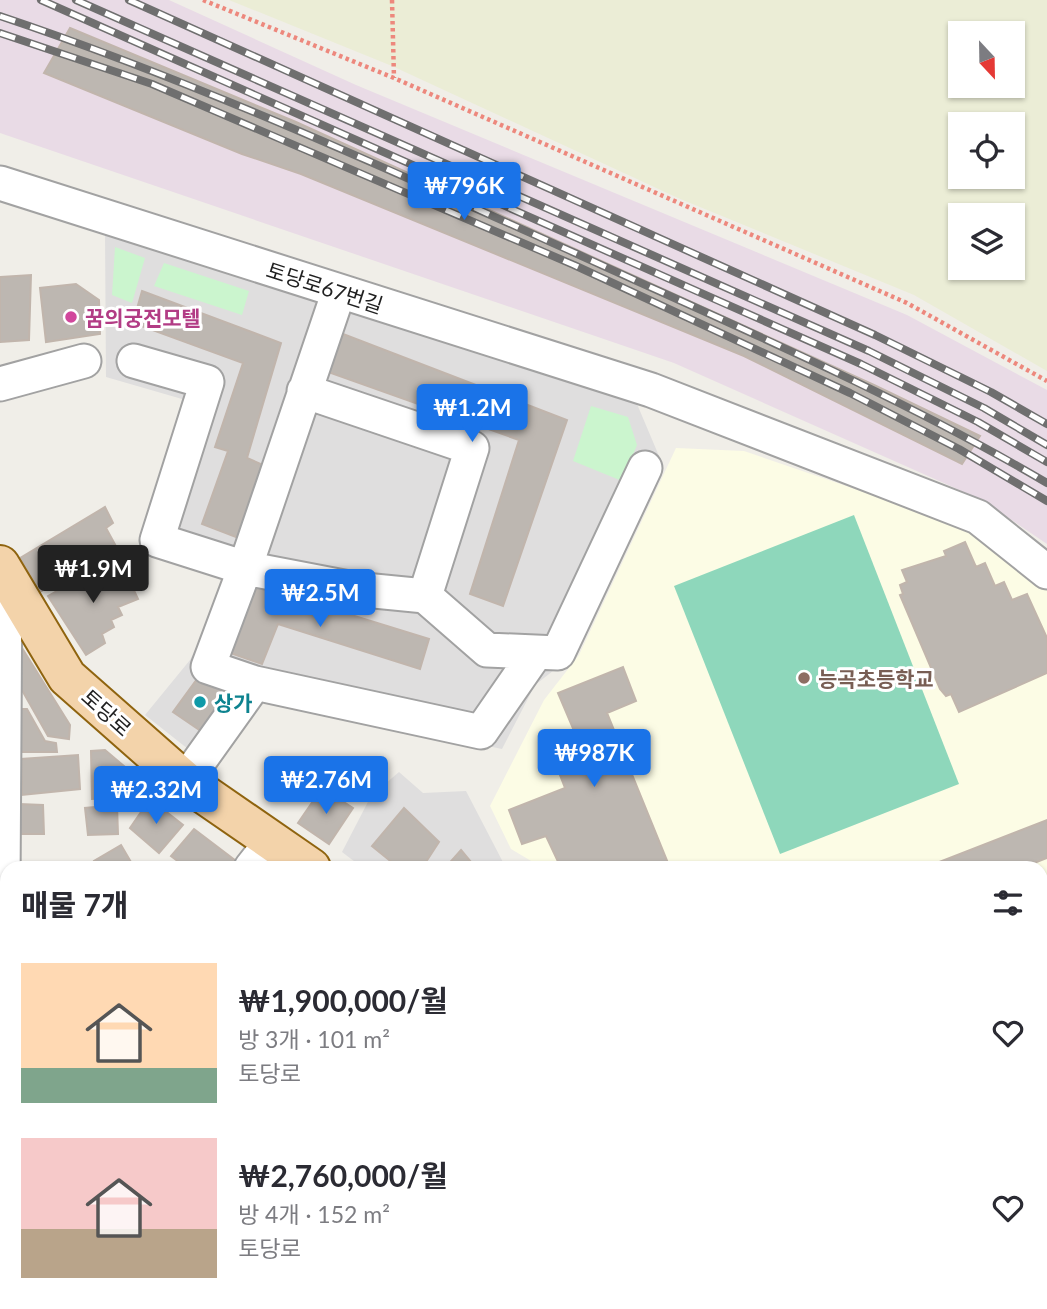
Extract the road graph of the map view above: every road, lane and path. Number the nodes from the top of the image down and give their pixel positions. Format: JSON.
{"nodes":[{"id":1,"x":203,"y":0,"type":"edge"},
{"id":2,"x":392,"y":0,"type":"edge"},
{"id":3,"x":394,"y":78,"type":"junction"},
{"id":4,"x":0,"y":183,"type":"edge"},
{"id":5,"x":339,"y":291,"type":"junction"},
{"id":6,"x":84,"y":361,"type":"dead end"},
{"id":7,"x":134,"y":361,"type":"dead end"},
{"id":8,"x":1047,"y":381,"type":"edge"},
{"id":9,"x":0,"y":384,"type":"edge"},
{"id":10,"x":304,"y":391,"type":"junction"},
{"id":11,"x":645,"y":468,"type":"dead end"},
{"id":12,"x":245,"y":568,"type":"junction"},
{"id":13,"x":2,"y":569,"type":"edge"},
{"id":14,"x":1047,"y":572,"type":"edge"},
{"id":15,"x":425,"y":596,"type":"junction"},
{"id":16,"x":535,"y":654,"type":"junction"},
{"id":17,"x":255,"y":683,"type":"junction"},
{"id":18,"x":185,"y":781,"type":"junction"},
{"id":19,"x":262,"y":855,"type":"edge"},
{"id":20,"x":3,"y":861,"type":"edge"},
{"id":21,"x":285,"y":861,"type":"edge"}],
"edges":[{"from":1,"to":3,"type":"path"},
{"from":2,"to":3,"type":"path"},
{"from":3,"to":8,"type":"path"},
{"from":4,"to":5,"type":"street","name":"토당로67번길"},
{"from":5,"to":10,"type":"street"},
{"from":5,"to":14,"type":"street","name":"토당로67번길"},
{"from":6,"to":9,"type":"street"},
{"from":7,"to":12,"type":"street"},
{"from":10,"to":12,"type":"street"},
{"from":10,"to":15,"type":"street"},
{"from":11,"to":16,"type":"street"},
{"from":12,"to":15,"type":"street"},
{"from":12,"to":17,"type":"street"},
{"from":13,"to":18,"type":"main road","name":"토당로"},
{"from":13,"to":20,"type":"street","name":"토당로"},
{"from":15,"to":16,"type":"street"},
{"from":16,"to":17,"type":"street"},
{"from":17,"to":18,"type":"street"},
{"from":18,"to":19,"type":"main road","name":"토당로"},
{"from":19,"to":21,"type":"main road","name":"토당로"}]}
